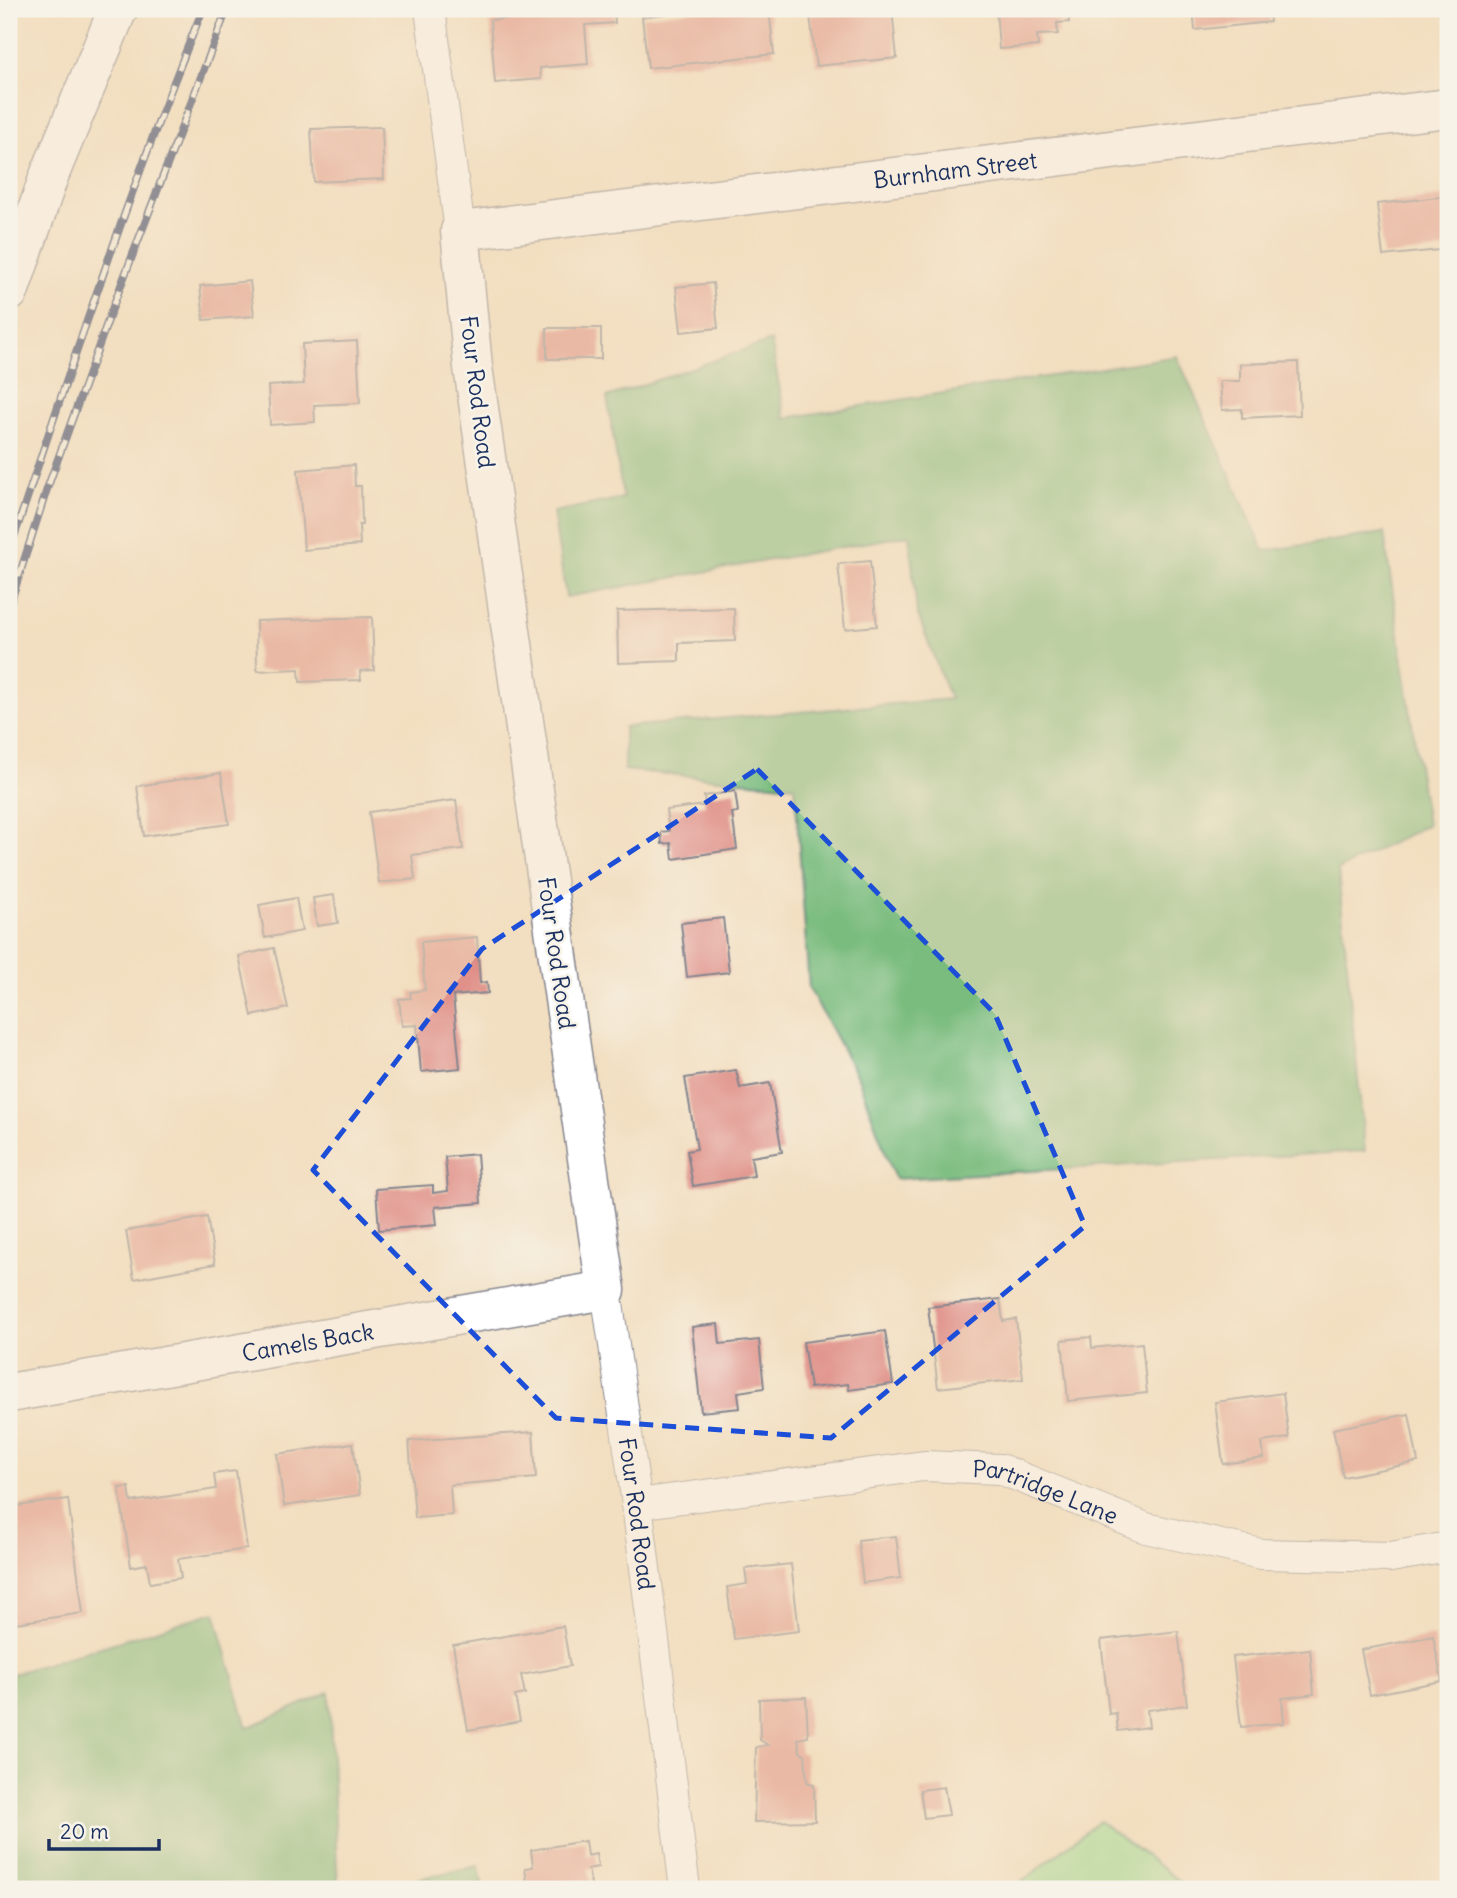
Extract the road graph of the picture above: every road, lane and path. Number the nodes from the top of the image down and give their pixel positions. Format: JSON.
{"nodes":[{"id":1,"x":118,"y":9,"type":"edge"},
{"id":2,"x":431,"y":17,"type":"dead end"},
{"id":3,"x":1448,"y":108,"type":"edge"},
{"id":4,"x":460,"y":231,"type":"junction"},
{"id":5,"x":9,"y":292,"type":"edge"},
{"id":6,"x":606,"y":1290,"type":"junction"},
{"id":7,"x":9,"y":1394,"type":"edge"},
{"id":8,"x":637,"y":1504,"type":"junction"},
{"id":9,"x":1448,"y":1547,"type":"edge"},
{"id":10,"x":685,"y":1889,"type":"edge"}],
"edges":[{"from":1,"to":5,"type":"street"},
{"from":2,"to":4,"type":"street","name":"Four Rod Road"},
{"from":3,"to":4,"type":"street","name":"Burnham Street"},
{"from":4,"to":6,"type":"street","name":"Four Rod Road"},
{"from":6,"to":7,"type":"street","name":"Camels Back"},
{"from":6,"to":8,"type":"street","name":"Four Rod Road"},
{"from":8,"to":9,"type":"street","name":"Partridge Lane"},
{"from":8,"to":10,"type":"street","name":"Four Rod Road"}]}
